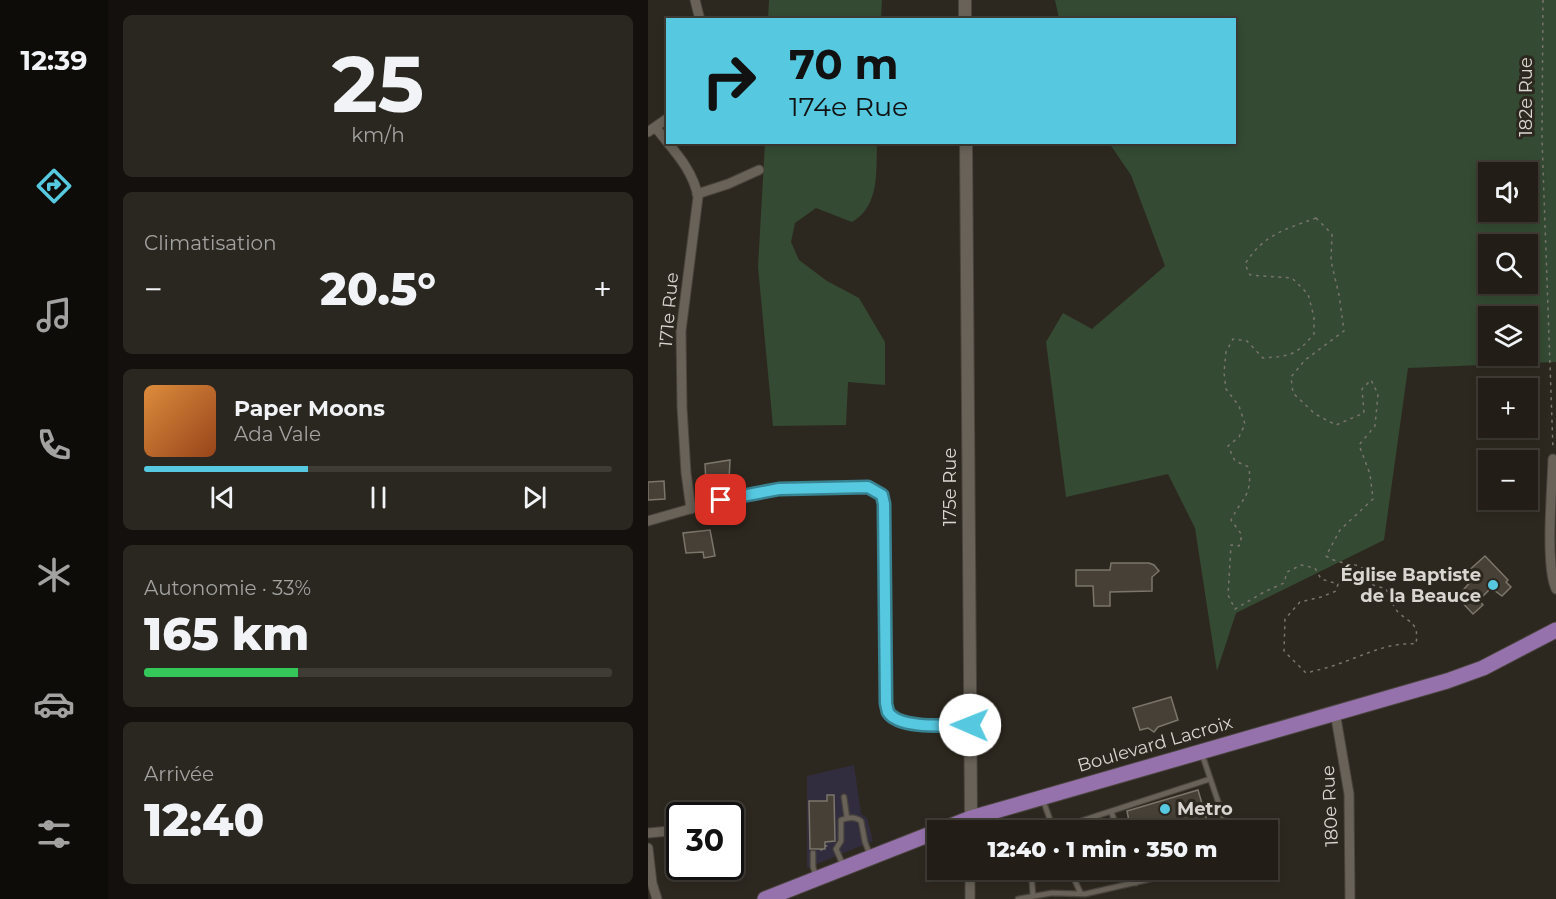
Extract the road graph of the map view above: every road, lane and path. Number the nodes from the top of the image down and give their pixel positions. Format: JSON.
{"nodes":[{"id":1,"x":695,"y":0,"type":"edge"},
{"id":2,"x":965,"y":0,"type":"edge"},
{"id":3,"x":1543,"y":0,"type":"edge"},
{"id":4,"x":700,"y":18,"type":"edge"},
{"id":5,"x":965,"y":18,"type":"edge"},
{"id":6,"x":666,"y":120,"type":"edge"},
{"id":7,"x":652,"y":130,"type":"edge"},
{"id":8,"x":966,"y":144,"type":"edge"},
{"id":9,"x":759,"y":170,"type":"dead end"},
{"id":10,"x":697,"y":194,"type":"junction"},
{"id":11,"x":1553,"y":459,"type":"joint"},
{"id":12,"x":691,"y":509,"type":"junction"},
{"id":13,"x":648,"y":521,"type":"edge"},
{"id":14,"x":1556,"y":589,"type":"edge"},
{"id":15,"x":1556,"y":630,"type":"edge"},
{"id":16,"x":1306,"y":673,"type":"joint"},
{"id":17,"x":1335,"y":712,"type":"junction"},
{"id":18,"x":970,"y":725,"type":"junction"},
{"id":19,"x":1201,"y":751,"type":"junction"},
{"id":20,"x":1210,"y":779,"type":"junction"},
{"id":21,"x":844,"y":797,"type":"dead end"},
{"id":22,"x":1042,"y":798,"type":"junction"},
{"id":23,"x":1111,"y":811,"type":"junction"},
{"id":24,"x":847,"y":818,"type":"junction"},
{"id":25,"x":971,"y":820,"type":"edge"},
{"id":26,"x":984,"y":820,"type":"edge"},
{"id":27,"x":1049,"y":820,"type":"edge"},
{"id":28,"x":1084,"y":820,"type":"edge"},
{"id":29,"x":1114,"y":820,"type":"edge"},
{"id":30,"x":1224,"y":820,"type":"edge"},
{"id":31,"x":666,"y":831,"type":"edge"},
{"id":32,"x":648,"y":832,"type":"edge"},
{"id":33,"x":927,"y":839,"type":"edge"},
{"id":34,"x":648,"y":848,"type":"edge"},
{"id":35,"x":836,"y":849,"type":"junction"},
{"id":36,"x":813,"y":853,"type":"joint"},
{"id":37,"x":871,"y":856,"type":"junction"},
{"id":38,"x":844,"y":867,"type":"junction"},
{"id":39,"x":817,"y":878,"type":"junction"},
{"id":40,"x":970,"y":880,"type":"edge"},
{"id":41,"x":1032,"y":880,"type":"edge"},
{"id":42,"x":1075,"y":880,"type":"edge"},
{"id":43,"x":1135,"y":880,"type":"edge"},
{"id":44,"x":1148,"y":880,"type":"edge"},
{"id":45,"x":1136,"y":883,"type":"junction"},
{"id":46,"x":1081,"y":894,"type":"junction"},
{"id":47,"x":1033,"y":896,"type":"junction"},
{"id":48,"x":657,"y":899,"type":"edge"},
{"id":49,"x":765,"y":899,"type":"edge"},
{"id":50,"x":970,"y":899,"type":"edge"},
{"id":51,"x":1018,"y":899,"type":"edge"},
{"id":52,"x":1350,"y":899,"type":"edge"}],
"edges":[{"from":1,"to":4,"type":"street"},
{"from":2,"to":5,"type":"street"},
{"from":3,"to":11,"type":"path","name":"182e Rue"},
{"from":6,"to":7,"type":"street"},
{"from":7,"to":10,"type":"street","name":"171e Rue"},
{"from":8,"to":18,"type":"street","name":"175e Rue"},
{"from":9,"to":10,"type":"street"},
{"from":10,"to":12,"type":"street","name":"171e Rue"},
{"from":11,"to":14,"type":"street"},
{"from":12,"to":13,"type":"street"},
{"from":12,"to":18,"type":"street"},
{"from":15,"to":17,"type":"main road","name":"Boulevard Lacroix"},
{"from":16,"to":16,"type":"path"},
{"from":17,"to":19,"type":"main road","name":"Boulevard Lacroix"},
{"from":17,"to":52,"type":"street","name":"180e Rue"},
{"from":18,"to":25,"type":"street","name":"175e Rue"},
{"from":19,"to":20,"type":"lane"},
{"from":19,"to":22,"type":"main road","name":"Boulevard Lacroix"},
{"from":20,"to":23,"type":"lane"},
{"from":20,"to":30,"type":"lane"},
{"from":21,"to":24,"type":"lane"},
{"from":22,"to":26,"type":"main road","name":"Boulevard Lacroix"},
{"from":22,"to":27,"type":"lane"},
{"from":23,"to":28,"type":"lane"},
{"from":23,"to":29,"type":"lane"},
{"from":24,"to":35,"type":"lane"},
{"from":24,"to":37,"type":"lane"},
{"from":31,"to":32,"type":"street"},
{"from":33,"to":37,"type":"main road","name":"Boulevard Lacroix"},
{"from":34,"to":48,"type":"street"},
{"from":35,"to":36,"type":"path"},
{"from":35,"to":38,"type":"lane"},
{"from":36,"to":39,"type":"lane"},
{"from":37,"to":38,"type":"main road","name":"Boulevard Lacroix"},
{"from":38,"to":39,"type":"main road","name":"Boulevard Lacroix"},
{"from":39,"to":49,"type":"main road","name":"Boulevard Lacroix"},
{"from":40,"to":50,"type":"street"},
{"from":41,"to":47,"type":"lane"},
{"from":42,"to":46,"type":"lane"},
{"from":43,"to":45,"type":"lane"},
{"from":44,"to":45,"type":"lane"},
{"from":45,"to":46,"type":"lane"},
{"from":46,"to":47,"type":"lane"},
{"from":47,"to":51,"type":"lane"}]}
